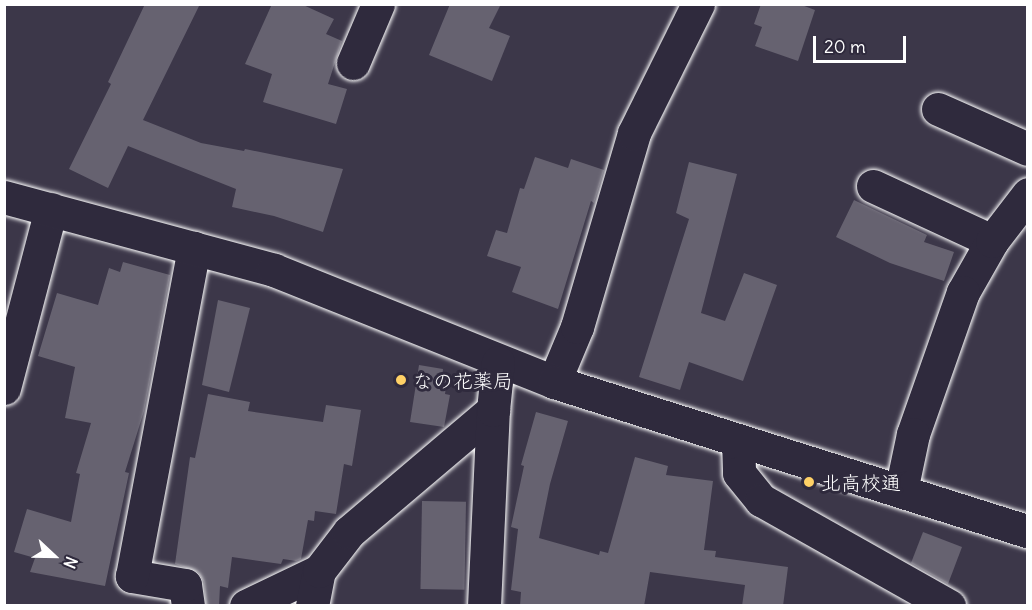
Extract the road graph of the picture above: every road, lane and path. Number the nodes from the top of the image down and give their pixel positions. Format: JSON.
{"nodes":[{"id":1,"x":378,"y":4,"type":"edge"},
{"id":2,"x":698,"y":4,"type":"edge"},
{"id":3,"x":353,"y":63,"type":"dead end"},
{"id":4,"x":938,"y":110,"type":"dead end"},
{"id":5,"x":1028,"y":149,"type":"edge"},
{"id":6,"x":873,"y":186,"type":"dead end"},
{"id":7,"x":1028,"y":194,"type":"edge"},
{"id":8,"x":4,"y":196,"type":"edge"},
{"id":9,"x":51,"y":209,"type":"junction"},
{"id":10,"x":992,"y":241,"type":"junction"},
{"id":11,"x":194,"y":248,"type":"junction"},
{"id":12,"x":498,"y":362,"type":"junction"},
{"id":13,"x":554,"y":382,"type":"junction"},
{"id":14,"x":4,"y":388,"type":"edge"},
{"id":15,"x":493,"y":410,"type":"junction"},
{"id":16,"x":738,"y":441,"type":"junction"},
{"id":17,"x":901,"y":491,"type":"junction"},
{"id":18,"x":1028,"y":531,"type":"edge"},
{"id":19,"x":319,"y":571,"type":"junction"},
{"id":20,"x":188,"y":606,"type":"edge"},
{"id":21,"x":246,"y":606,"type":"edge"},
{"id":22,"x":312,"y":606,"type":"edge"},
{"id":23,"x":484,"y":606,"type":"edge"},
{"id":24,"x":949,"y":606,"type":"edge"}],
"edges":[{"from":1,"to":3,"type":"street"},
{"from":2,"to":13,"type":"street"},
{"from":4,"to":5,"type":"street"},
{"from":6,"to":10,"type":"street"},
{"from":7,"to":10,"type":"street"},
{"from":8,"to":9,"type":"street"},
{"from":9,"to":11,"type":"street"},
{"from":9,"to":14,"type":"street"},
{"from":10,"to":17,"type":"street"},
{"from":11,"to":12,"type":"street"},
{"from":11,"to":20,"type":"street"},
{"from":12,"to":13,"type":"street"},
{"from":12,"to":15,"type":"street"},
{"from":13,"to":16,"type":"street"},
{"from":15,"to":19,"type":"street"},
{"from":15,"to":23,"type":"street"},
{"from":16,"to":17,"type":"street"},
{"from":16,"to":24,"type":"street"},
{"from":17,"to":18,"type":"street"},
{"from":19,"to":21,"type":"street"},
{"from":19,"to":22,"type":"street"}]}
